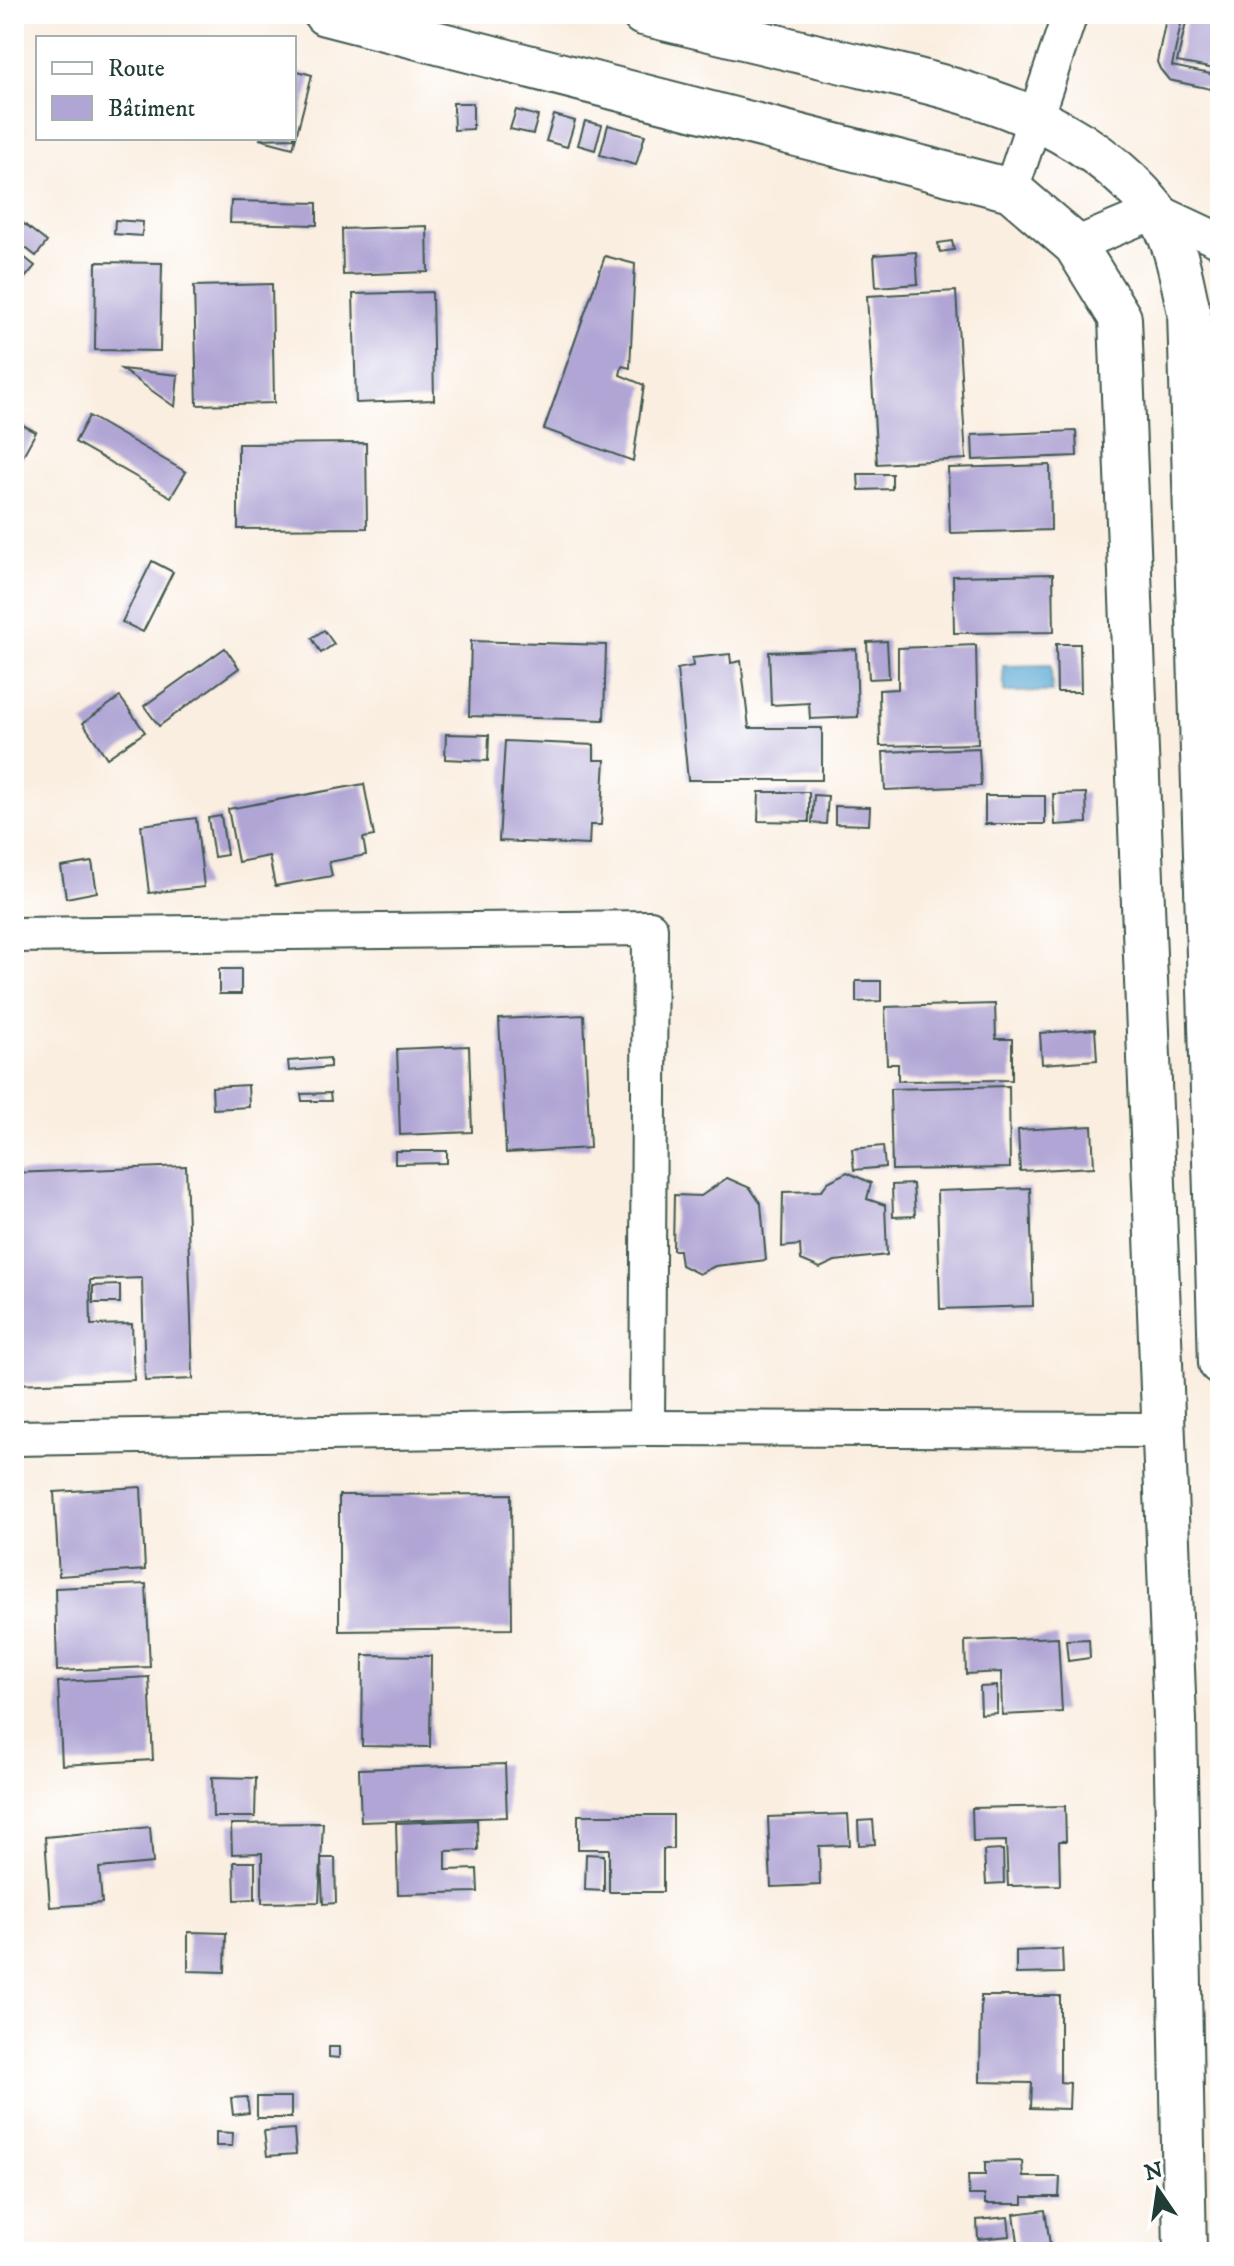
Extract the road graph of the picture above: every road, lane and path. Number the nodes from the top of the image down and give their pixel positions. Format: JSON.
{"nodes":[{"id":1,"x":325,"y":14,"type":"edge"},
{"id":2,"x":643,"y":14,"type":"edge"},
{"id":3,"x":1070,"y":14,"type":"edge"},
{"id":4,"x":1034,"y":116,"type":"junction"},
{"id":5,"x":1011,"y":190,"type":"junction"},
{"id":6,"x":1156,"y":211,"type":"junction"},
{"id":7,"x":1220,"y":241,"type":"edge"},
{"id":8,"x":1075,"y":245,"type":"junction"},
{"id":9,"x":14,"y":935,"type":"edge"},
{"id":10,"x":1220,"y":1363,"type":"edge"},
{"id":11,"x":647,"y":1428,"type":"junction"},
{"id":12,"x":1165,"y":1430,"type":"junction"},
{"id":13,"x":14,"y":1438,"type":"edge"},
{"id":14,"x":1185,"y":2252,"type":"edge"}],
"edges":[{"from":1,"to":5,"type":"street"},
{"from":2,"to":4,"type":"street"},
{"from":3,"to":4,"type":"street"},
{"from":4,"to":5,"type":"street"},
{"from":4,"to":6,"type":"street"},
{"from":5,"to":8,"type":"street"},
{"from":6,"to":7,"type":"street"},
{"from":6,"to":8,"type":"street"},
{"from":6,"to":10,"type":"street"},
{"from":8,"to":12,"type":"street"},
{"from":9,"to":11,"type":"street"},
{"from":11,"to":12,"type":"street"},
{"from":11,"to":13,"type":"street"},
{"from":12,"to":14,"type":"street"}]}
